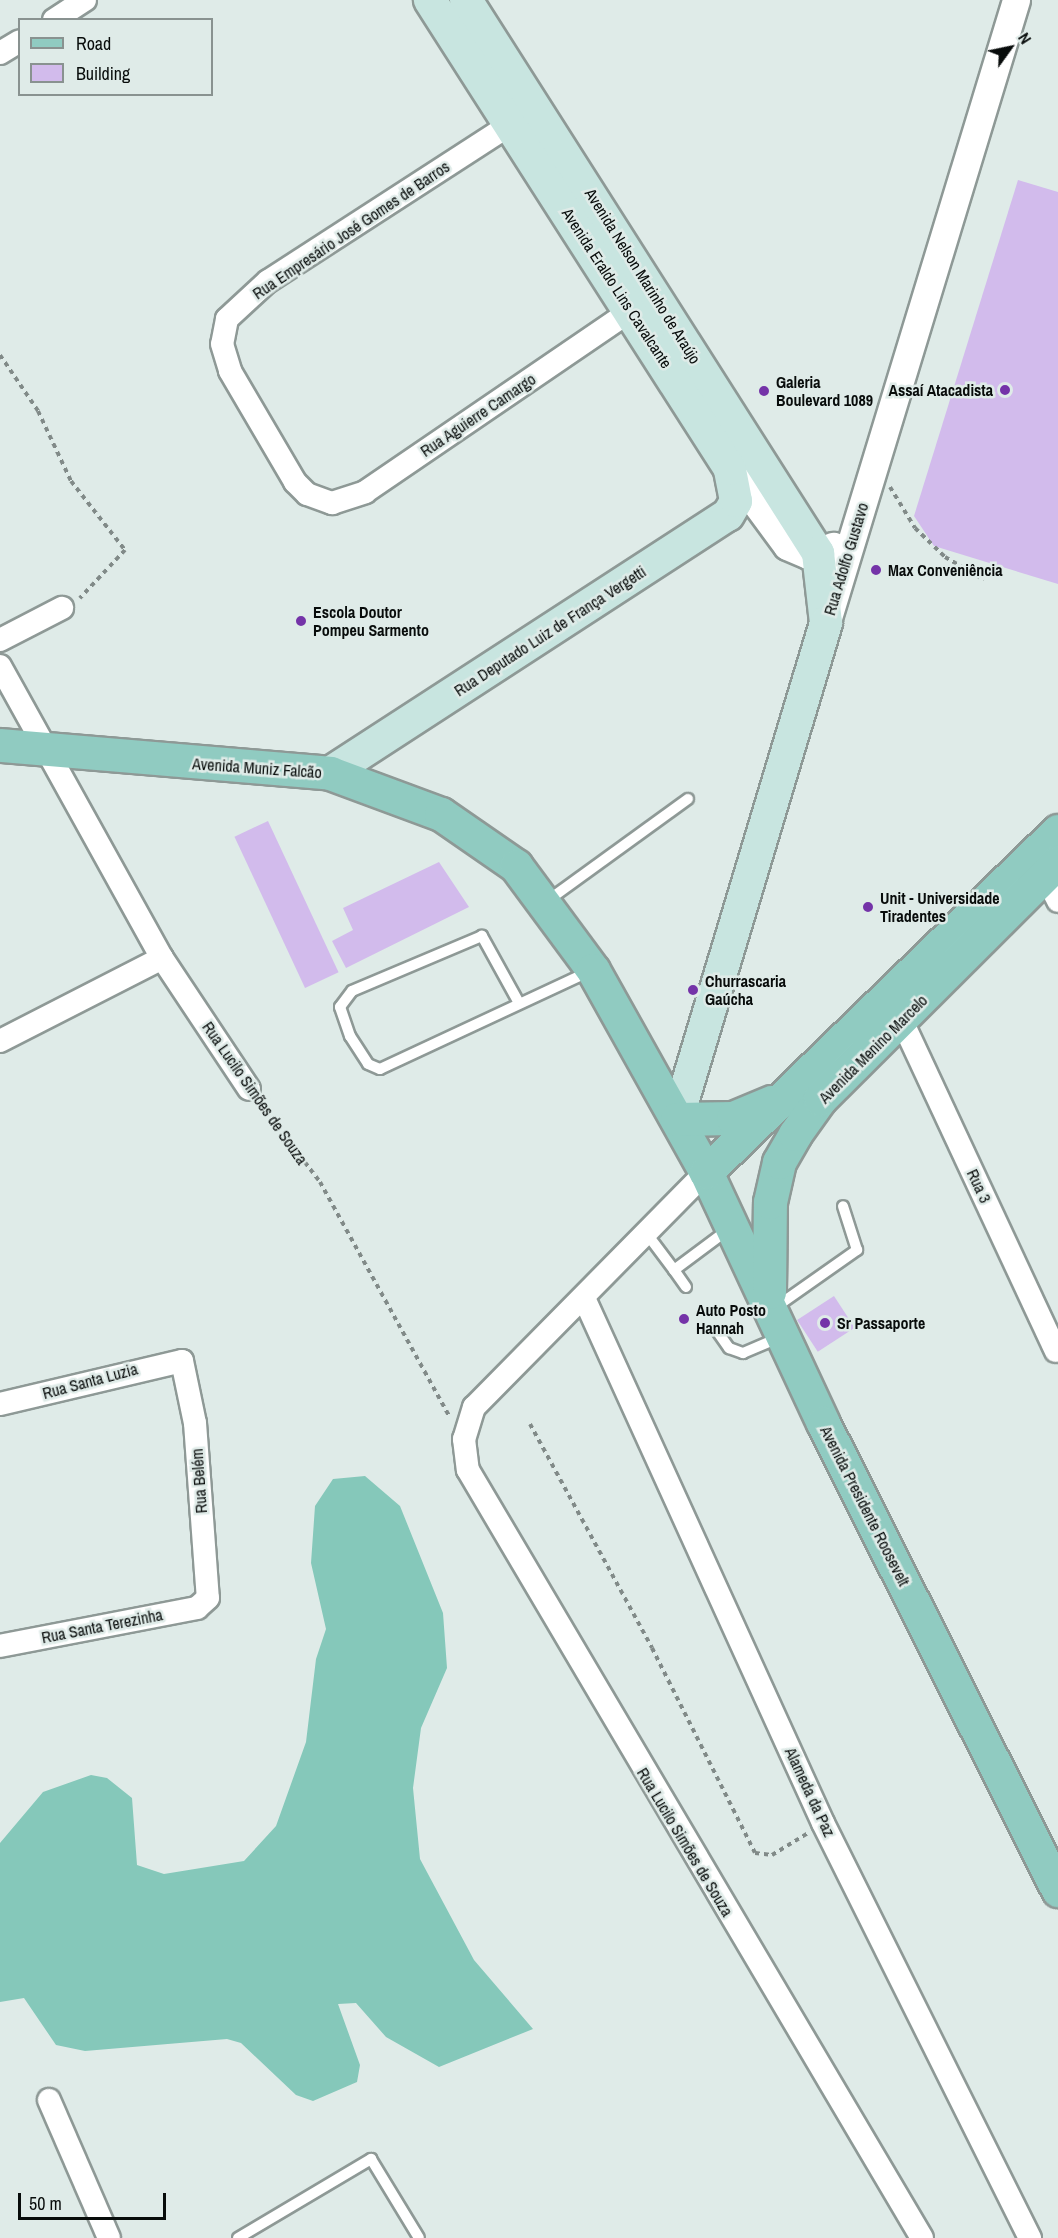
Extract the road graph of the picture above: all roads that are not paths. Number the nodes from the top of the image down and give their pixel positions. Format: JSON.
{"nodes":[{"id":1,"x":85,"y":0,"type":"edge"},
{"id":2,"x":430,"y":0,"type":"edge"},
{"id":3,"x":466,"y":0,"type":"edge"},
{"id":4,"x":1017,"y":0,"type":"edge"},
{"id":5,"x":57,"y":18,"type":"edge"},
{"id":6,"x":18,"y":42,"type":"edge"},
{"id":7,"x":0,"y":53,"type":"edge"},
{"id":8,"x":511,"y":124,"type":"junction"},
{"id":9,"x":644,"y":302,"type":"junction"},
{"id":10,"x":730,"y":469,"type":"junction"},
{"id":11,"x":295,"y":482,"type":"joint"},
{"id":12,"x":859,"y":519,"type":"junction"},
{"id":13,"x":818,"y":553,"type":"junction"},
{"id":14,"x":62,"y":608,"type":"road end"},
{"id":15,"x":826,"y":623,"type":"junction"},
{"id":16,"x":0,"y":640,"type":"edge"},
{"id":17,"x":0,"y":666,"type":"edge"},
{"id":18,"x":0,"y":745,"type":"edge"},
{"id":19,"x":45,"y":748,"type":"junction"},
{"id":20,"x":330,"y":773,"type":"junction"},
{"id":21,"x":688,"y":799,"type":"dead end"},
{"id":22,"x":1058,"y":831,"type":"edge"},
{"id":23,"x":1054,"y":879,"type":"edge"},
{"id":24,"x":547,"y":901,"type":"junction"},
{"id":25,"x":162,"y":958,"type":"junction"},
{"id":26,"x":593,"y":970,"type":"junction"},
{"id":27,"x":519,"y":1003,"type":"junction"},
{"id":28,"x":902,"y":1021,"type":"junction"},
{"id":29,"x":0,"y":1041,"type":"edge"},
{"id":30,"x":249,"y":1089,"type":"road end"},
{"id":31,"x":794,"y":1090,"type":"junction"},
{"id":32,"x":677,"y":1119,"type":"junction"},
{"id":33,"x":706,"y":1172,"type":"junction"},
{"id":34,"x":843,"y":1206,"type":"dead end"},
{"id":35,"x":731,"y":1227,"type":"junction"},
{"id":36,"x":647,"y":1234,"type":"junction"},
{"id":37,"x":674,"y":1270,"type":"junction"},
{"id":38,"x":686,"y":1287,"type":"dead end"},
{"id":39,"x":584,"y":1298,"type":"junction"},
{"id":40,"x":777,"y":1323,"type":"junction"},
{"id":41,"x":717,"y":1331,"type":"dead end"},
{"id":42,"x":1056,"y":1351,"type":"dead end"},
{"id":43,"x":179,"y":1359,"type":"joint"},
{"id":44,"x":0,"y":1404,"type":"edge"},
{"id":45,"x":204,"y":1605,"type":"joint"},
{"id":46,"x":0,"y":1646,"type":"edge"},
{"id":47,"x":1058,"y":1890,"type":"edge"},
{"id":48,"x":49,"y":2100,"type":"dead end"},
{"id":49,"x":109,"y":2238,"type":"edge"},
{"id":50,"x":238,"y":2238,"type":"edge"},
{"id":51,"x":419,"y":2238,"type":"edge"},
{"id":52,"x":922,"y":2238,"type":"edge"},
{"id":53,"x":1030,"y":2238,"type":"edge"}],
"edges":[{"from":1,"to":5,"type":"street"},
{"from":2,"to":8,"type":"main road","name":"Avenida Eraldo Lins Cavalcante"},
{"from":3,"to":9,"type":"main road","name":"Avenida Nelson Marinho de Araújo"},
{"from":4,"to":12,"type":"street","name":"Rua Adolfo Gustavo"},
{"from":6,"to":7,"type":"street"},
{"from":8,"to":9,"type":"main road","name":"Avenida Eraldo Lins Cavalcante"},
{"from":8,"to":11,"type":"street","name":"Rua Empresário José Gomes de Barros"},
{"from":9,"to":10,"type":"main road","name":"Avenida Eraldo Lins Cavalcante"},
{"from":9,"to":11,"type":"street","name":"Rua Aguierre Camargo"},
{"from":9,"to":13,"type":"main road","name":"Avenida Nelson Marinho de Araújo"},
{"from":10,"to":13,"type":"street","name":"Avenida Eraldo Lins Cavalcante"},
{"from":10,"to":20,"type":"main road","name":"Rua Deputado Luiz de França Vergetti"},
{"from":12,"to":13,"type":"street"},
{"from":12,"to":15,"type":"street","name":"Rua Adolfo Gustavo"},
{"from":13,"to":15,"type":"main road","name":"Avenida Nelson Marinho de Araújo"},
{"from":14,"to":16,"type":"street"},
{"from":15,"to":32,"type":"main road","name":"Rua Adolfo Gustavo"},
{"from":17,"to":19,"type":"street","name":"Rua Lucilo Simões de Souza"},
{"from":18,"to":19,"type":"main road","name":"Avenida Muniz Falcão"},
{"from":19,"to":20,"type":"main road","name":"Avenida Muniz Falcão"},
{"from":19,"to":25,"type":"street","name":"Rua Lucilo Simões de Souza"},
{"from":20,"to":24,"type":"main road","name":"Avenida Muniz Falcão"},
{"from":21,"to":24,"type":"lane"},
{"from":22,"to":31,"type":"main road","name":"Avenida Menino Marcelo"},
{"from":23,"to":28,"type":"main road","name":"Avenida Menino Marcelo"},
{"from":24,"to":26,"type":"main road","name":"Avenida Muniz Falcão"},
{"from":25,"to":29,"type":"street"},
{"from":25,"to":30,"type":"street","name":"Rua Lucilo Simões de Souza"},
{"from":26,"to":27,"type":"lane"},
{"from":26,"to":32,"type":"main road","name":"Avenida Muniz Falcão"},
{"from":27,"to":27,"type":"lane"},
{"from":28,"to":40,"type":"main road","name":"Avenida Menino Marcelo"},
{"from":28,"to":42,"type":"street","name":"Rua 3"},
{"from":31,"to":32,"type":"main road"},
{"from":31,"to":33,"type":"main road","name":"Avenida Menino Marcelo"},
{"from":32,"to":33,"type":"main road","name":"Avenida Presidente Roosevelt"},
{"from":33,"to":35,"type":"main road","name":"Avenida Presidente Roosevelt"},
{"from":33,"to":36,"type":"street","name":"Rua Lucilo Simões de Souza"},
{"from":34,"to":40,"type":"lane"},
{"from":35,"to":37,"type":"lane"},
{"from":35,"to":40,"type":"main road","name":"Avenida Presidente Roosevelt"},
{"from":36,"to":37,"type":"lane"},
{"from":36,"to":39,"type":"street","name":"Rua Lucilo Simões de Souza"},
{"from":37,"to":38,"type":"lane"},
{"from":39,"to":52,"type":"street","name":"Rua Lucilo Simões de Souza"},
{"from":39,"to":53,"type":"street","name":"Alameda da Paz"},
{"from":40,"to":41,"type":"lane"},
{"from":40,"to":47,"type":"main road","name":"Avenida Presidente Roosevelt"},
{"from":43,"to":44,"type":"street","name":"Rua Santa Luzia"},
{"from":43,"to":45,"type":"street","name":"Rua Belém"},
{"from":45,"to":46,"type":"street","name":"Rua Santa Terezinha"},
{"from":48,"to":49,"type":"street"},
{"from":50,"to":51,"type":"lane"}]}
